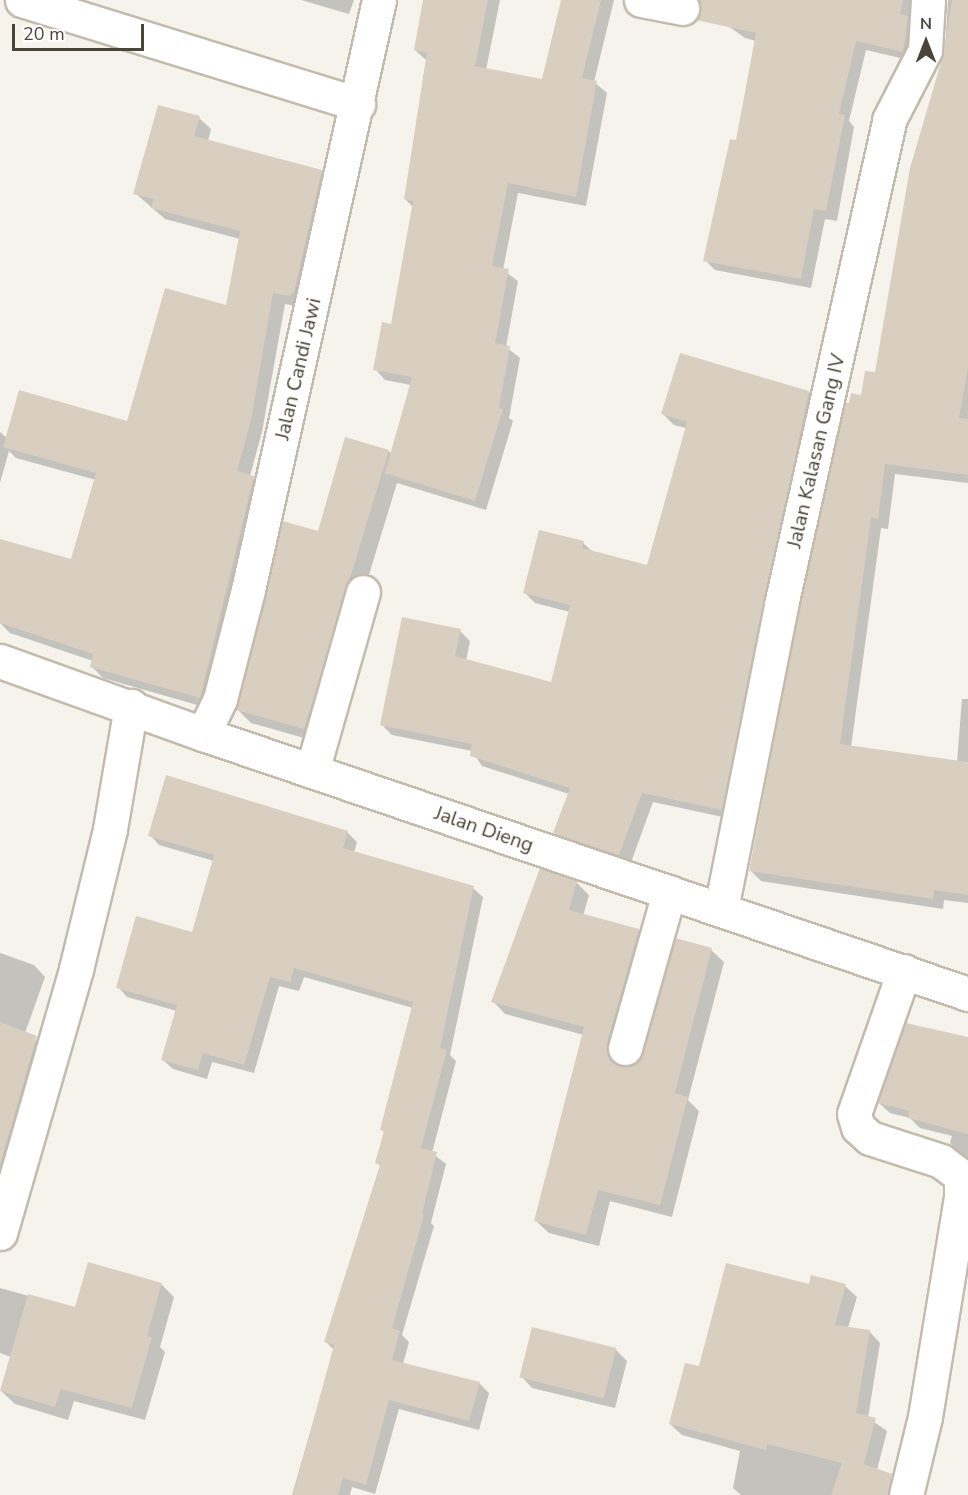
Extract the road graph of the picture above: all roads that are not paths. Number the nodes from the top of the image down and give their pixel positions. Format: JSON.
{"nodes":[{"id":1,"x":21,"y":0,"type":"edge"},
{"id":2,"x":379,"y":0,"type":"edge"},
{"id":3,"x":641,"y":0,"type":"edge"},
{"id":4,"x":928,"y":0,"type":"edge"},
{"id":5,"x":682,"y":9,"type":"dead end"},
{"id":6,"x":358,"y":104,"type":"junction"},
{"id":7,"x":363,"y":592,"type":"dead end"},
{"id":8,"x":0,"y":661,"type":"edge"},
{"id":9,"x":131,"y":706,"type":"junction"},
{"id":10,"x":203,"y":734,"type":"junction"},
{"id":11,"x":312,"y":771,"type":"junction"},
{"id":12,"x":669,"y":892,"type":"junction"},
{"id":13,"x":721,"y":909,"type":"junction"},
{"id":14,"x":904,"y":971,"type":"junction"},
{"id":15,"x":968,"y":994,"type":"edge"},
{"id":16,"x":625,"y":1048,"type":"dead end"},
{"id":17,"x":0,"y":1233,"type":"edge"},
{"id":18,"x":906,"y":1495,"type":"edge"}],
"edges":[{"from":1,"to":6,"type":"street"},
{"from":2,"to":6,"type":"street","name":"Jalan Candi Jawi"},
{"from":3,"to":5,"type":"street"},
{"from":4,"to":13,"type":"street","name":"Jalan Kalasan Gang IV"},
{"from":6,"to":10,"type":"street","name":"Jalan Candi Jawi"},
{"from":7,"to":11,"type":"street"},
{"from":8,"to":9,"type":"street","name":"Jalan Dieng"},
{"from":9,"to":10,"type":"street","name":"Jalan Dieng"},
{"from":9,"to":17,"type":"street"},
{"from":10,"to":11,"type":"street","name":"Jalan Dieng"},
{"from":11,"to":12,"type":"street","name":"Jalan Dieng"},
{"from":12,"to":13,"type":"street","name":"Jalan Dieng"},
{"from":12,"to":16,"type":"street"},
{"from":13,"to":14,"type":"street","name":"Jalan Dieng"},
{"from":14,"to":15,"type":"street","name":"Jalan Dieng"},
{"from":14,"to":18,"type":"street"}]}
